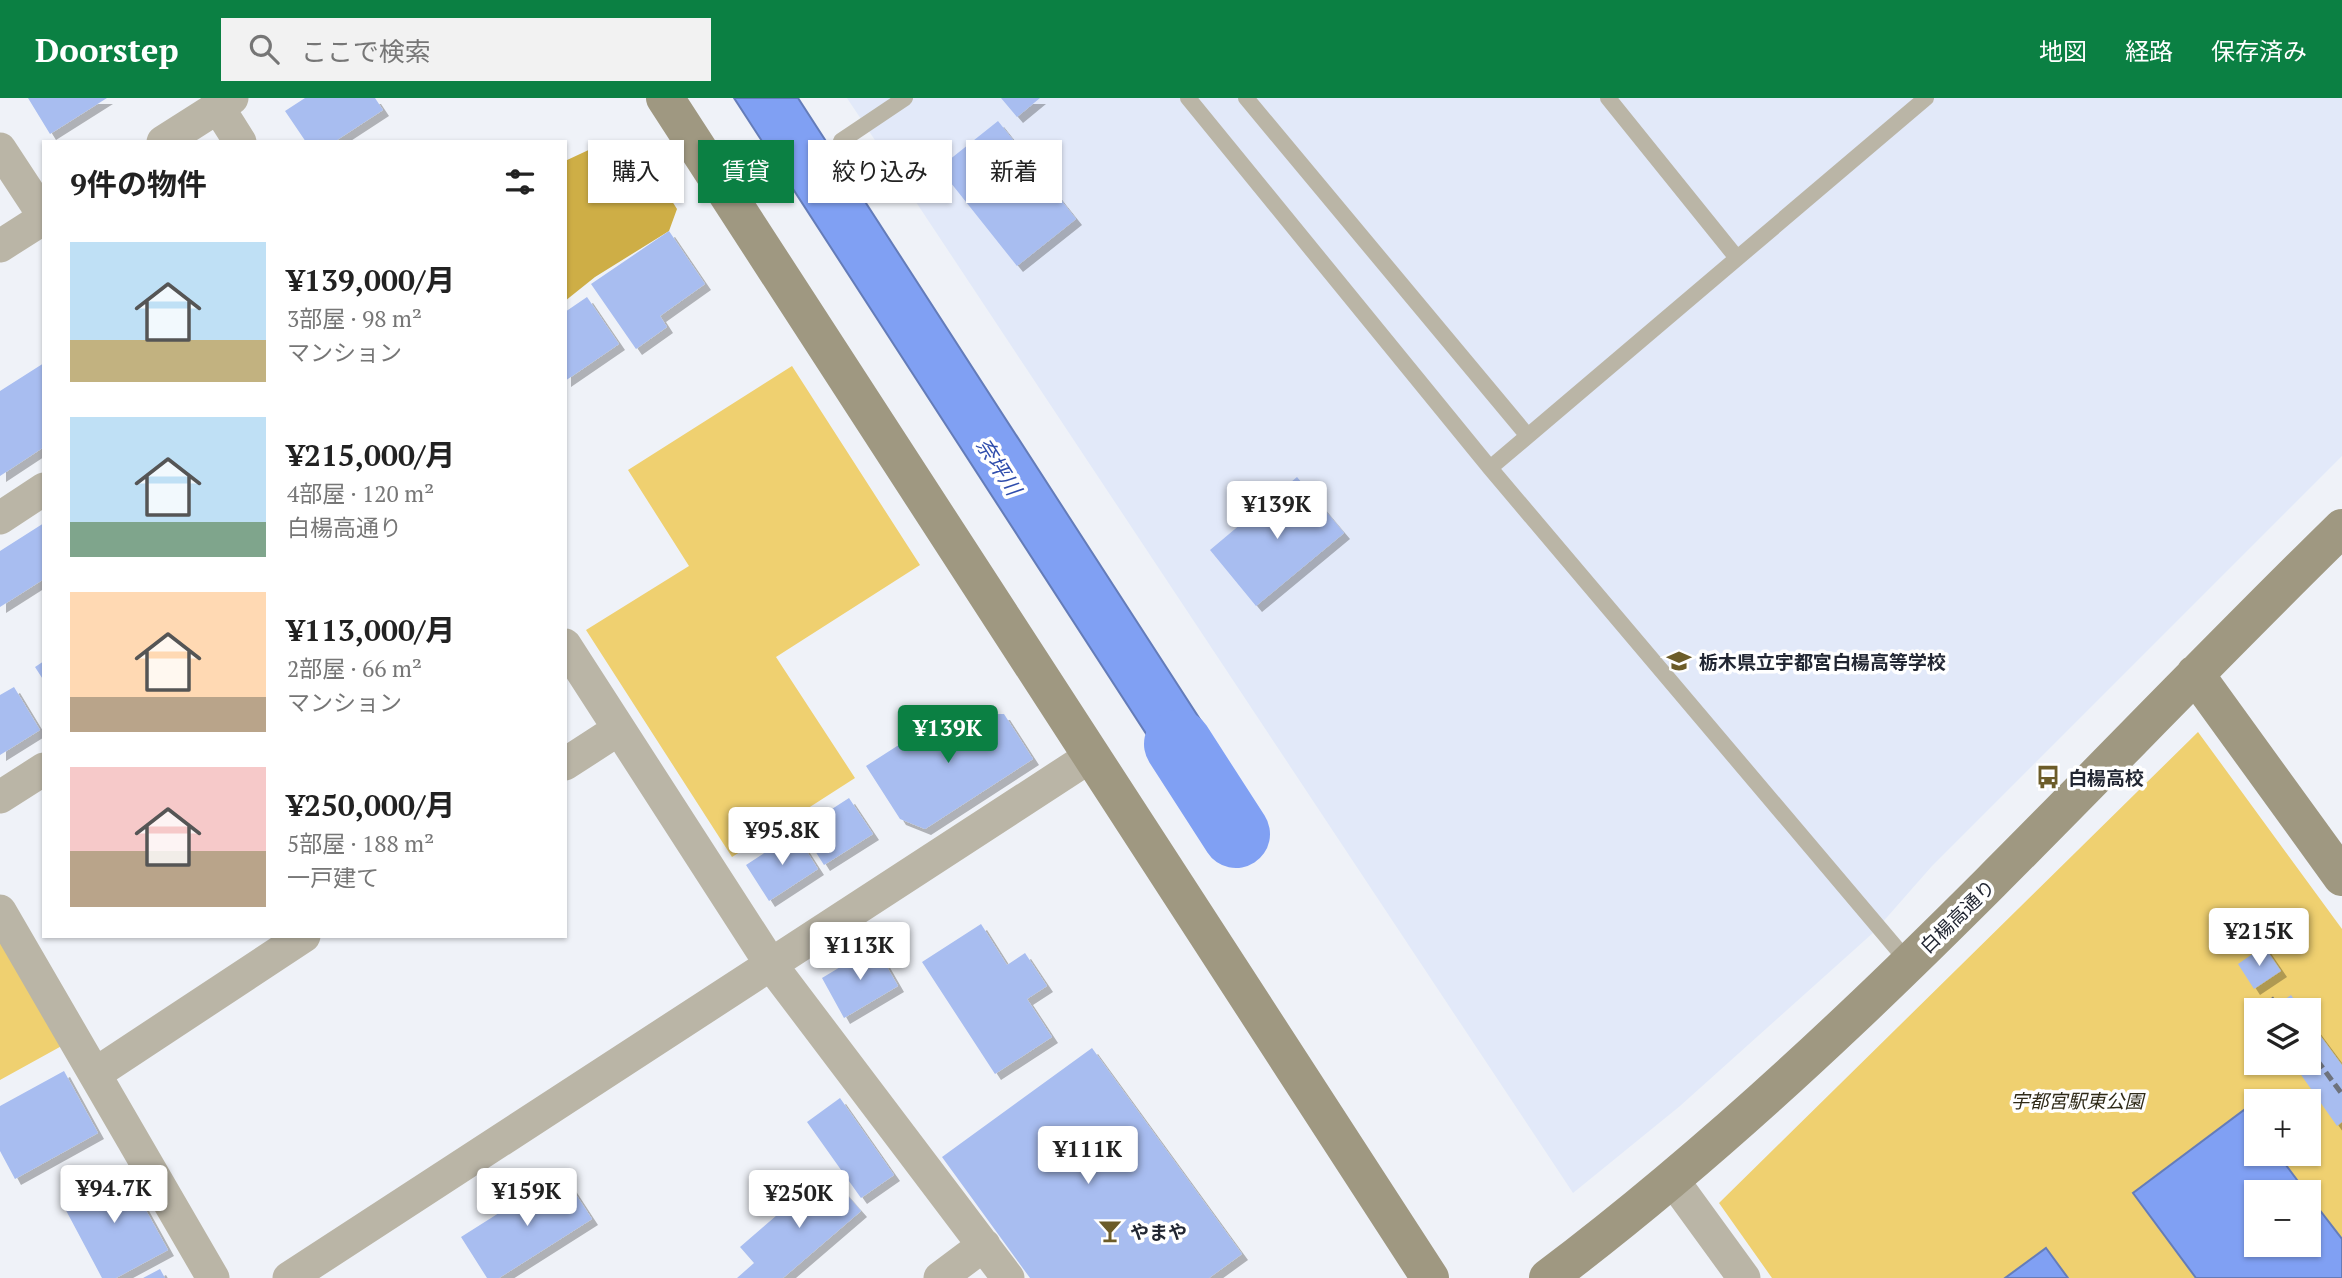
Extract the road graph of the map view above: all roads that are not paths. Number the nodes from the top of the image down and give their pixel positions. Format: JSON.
{"nodes":[{"id":1,"x":665,"y":98,"type":"edge"},
{"id":2,"x":905,"y":98,"type":"edge"},
{"id":3,"x":1188,"y":98,"type":"edge"},
{"id":4,"x":1246,"y":98,"type":"edge"},
{"id":5,"x":1608,"y":98,"type":"edge"},
{"id":6,"x":1926,"y":98,"type":"edge"},
{"id":7,"x":225,"y":103,"type":"edge"},
{"id":8,"x":166,"y":140,"type":"edge"},
{"id":9,"x":239,"y":140,"type":"edge"},
{"id":10,"x":842,"y":140,"type":"edge"},
{"id":11,"x":0,"y":149,"type":"edge"},
{"id":12,"x":42,"y":214,"type":"edge"},
{"id":13,"x":42,"y":218,"type":"edge"},
{"id":14,"x":0,"y":246,"type":"edge"},
{"id":15,"x":1737,"y":258,"type":"junction"},
{"id":16,"x":1527,"y":435,"type":"junction"},
{"id":17,"x":1490,"y":468,"type":"junction"},
{"id":18,"x":42,"y":490,"type":"edge"},
{"id":19,"x":0,"y":518,"type":"edge"},
{"id":20,"x":2342,"y":528,"type":"edge"},
{"id":21,"x":567,"y":648,"type":"edge"},
{"id":22,"x":2195,"y":674,"type":"junction"},
{"id":23,"x":619,"y":729,"type":"junction"},
{"id":24,"x":1091,"y":756,"type":"junction"},
{"id":25,"x":567,"y":763,"type":"edge"},
{"id":26,"x":42,"y":770,"type":"edge"},
{"id":27,"x":0,"y":797,"type":"edge"},
{"id":28,"x":2337,"y":859,"type":"edge"},
{"id":29,"x":0,"y":911,"type":"edge"},
{"id":30,"x":301,"y":938,"type":"edge"},
{"id":31,"x":1909,"y":963,"type":"junction"},
{"id":32,"x":772,"y":966,"type":"junction"},
{"id":33,"x":94,"y":1074,"type":"junction"},
{"id":34,"x":1672,"y":1179,"type":"junction"},
{"id":35,"x":984,"y":1245,"type":"junction"},
{"id":36,"x":213,"y":1278,"type":"edge"},
{"id":37,"x":289,"y":1278,"type":"edge"},
{"id":38,"x":940,"y":1278,"type":"edge"},
{"id":39,"x":1008,"y":1278,"type":"edge"},
{"id":40,"x":1430,"y":1278,"type":"edge"},
{"id":41,"x":1548,"y":1278,"type":"edge"},
{"id":42,"x":1744,"y":1278,"type":"edge"}],
"edges":[{"from":1,"to":24,"type":"street"},
{"from":2,"to":10,"type":"lane"},
{"from":3,"to":17,"type":"lane"},
{"from":4,"to":16,"type":"lane"},
{"from":5,"to":15,"type":"lane"},
{"from":6,"to":15,"type":"lane"},
{"from":7,"to":8,"type":"street"},
{"from":7,"to":9,"type":"street"},
{"from":11,"to":12,"type":"street"},
{"from":13,"to":14,"type":"street"},
{"from":15,"to":16,"type":"lane"},
{"from":16,"to":17,"type":"lane"},
{"from":17,"to":31,"type":"lane"},
{"from":18,"to":19,"type":"street"},
{"from":20,"to":22,"type":"street","name":"白楊高通り"},
{"from":21,"to":23,"type":"street"},
{"from":22,"to":28,"type":"street"},
{"from":22,"to":31,"type":"street","name":"白楊高通り"},
{"from":23,"to":25,"type":"street"},
{"from":23,"to":32,"type":"street"},
{"from":24,"to":32,"type":"street"},
{"from":24,"to":40,"type":"street"},
{"from":26,"to":27,"type":"street"},
{"from":29,"to":33,"type":"street"},
{"from":30,"to":33,"type":"street"},
{"from":31,"to":34,"type":"street","name":"白楊高通り"},
{"from":32,"to":35,"type":"street"},
{"from":32,"to":37,"type":"street"},
{"from":33,"to":36,"type":"street"},
{"from":34,"to":41,"type":"street","name":"白楊高通り"},
{"from":34,"to":42,"type":"street"},
{"from":35,"to":38,"type":"street"},
{"from":35,"to":39,"type":"street"}]}
